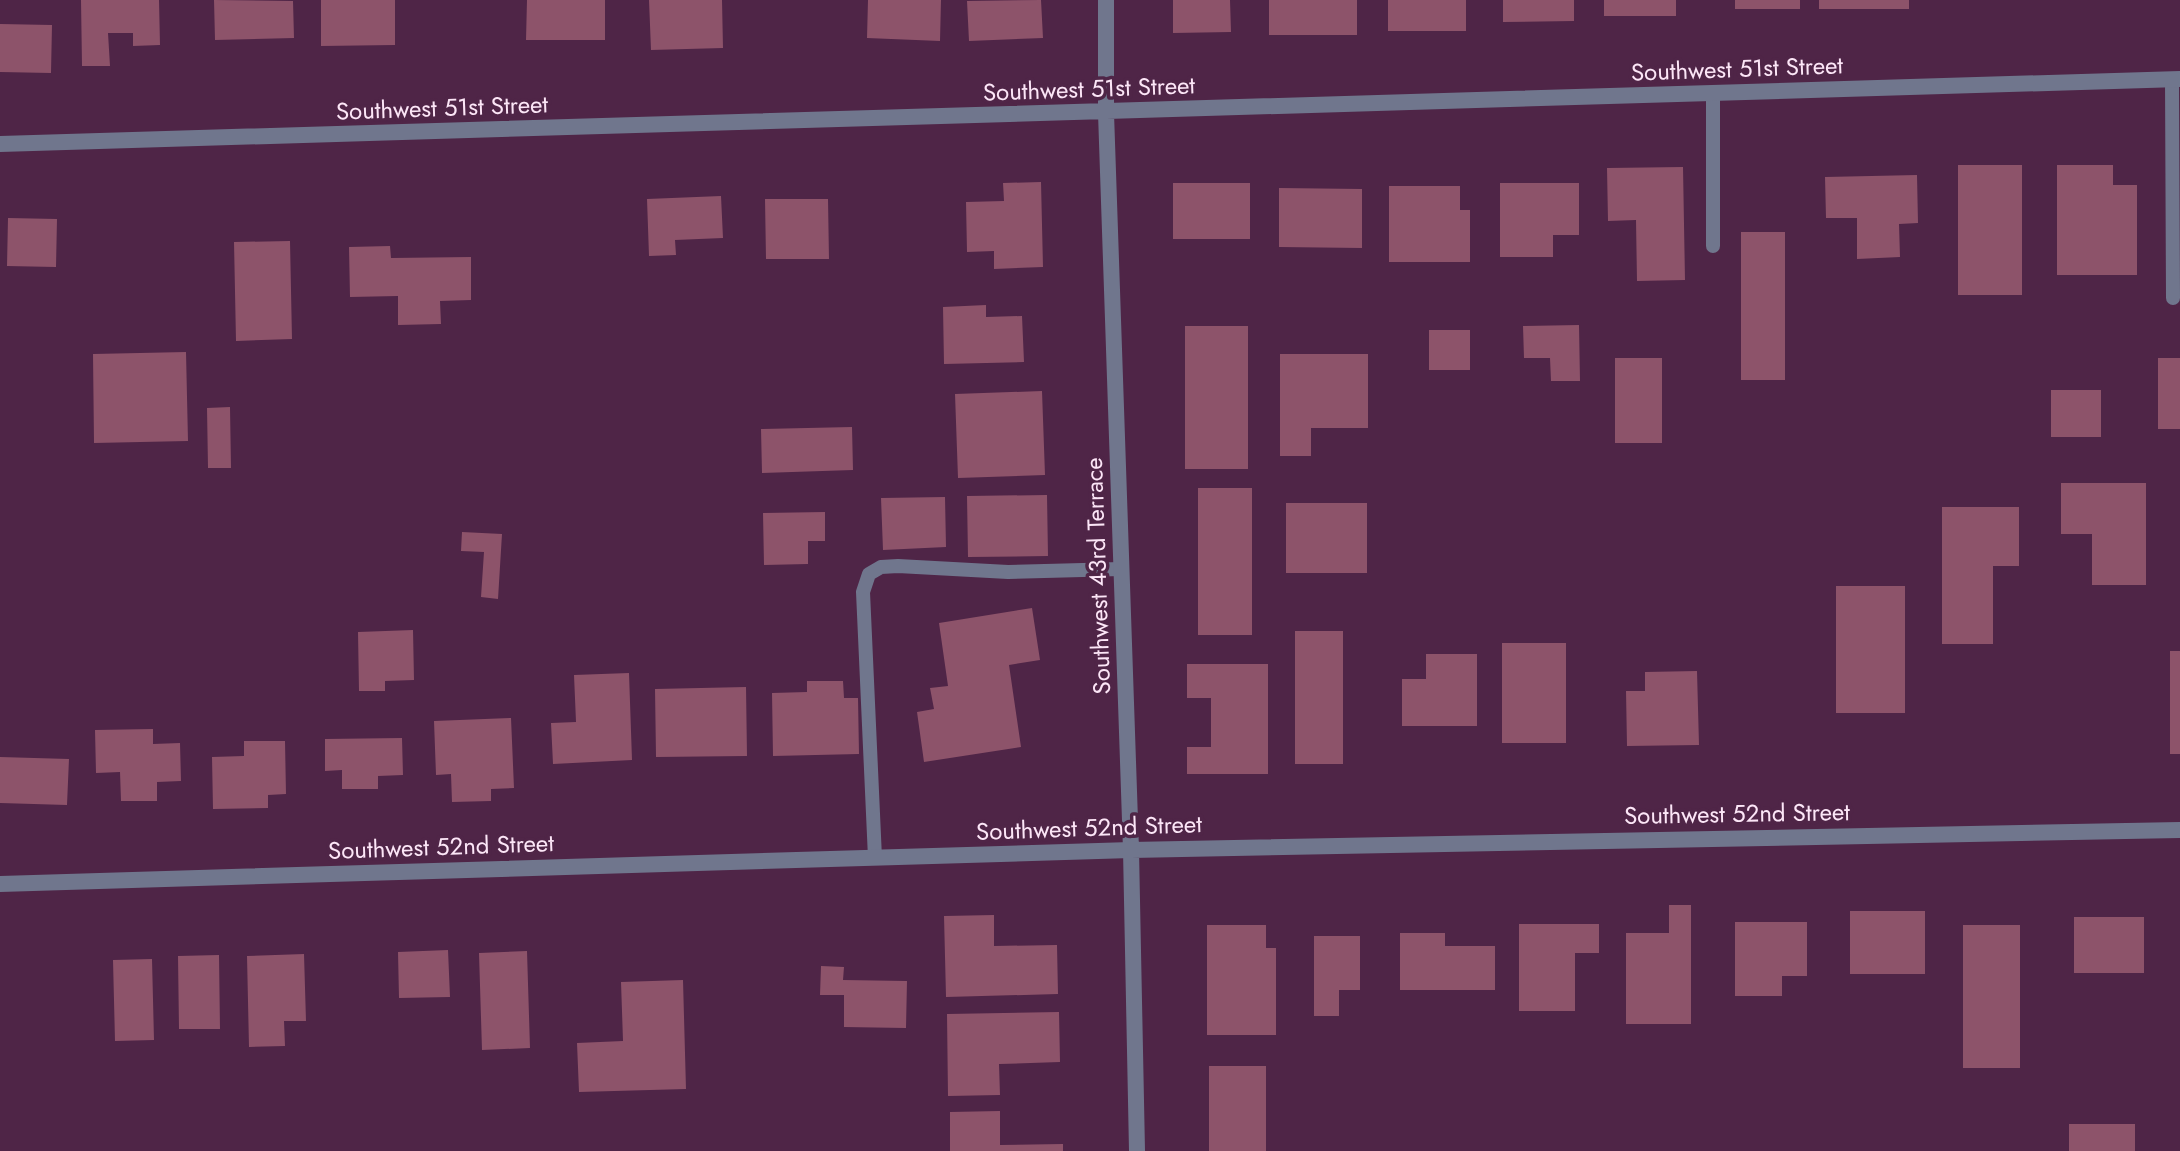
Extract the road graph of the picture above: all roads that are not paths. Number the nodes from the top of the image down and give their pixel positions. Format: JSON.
{"nodes":[{"id":1,"x":1106,"y":0,"type":"edge"},
{"id":2,"x":2176,"y":80,"type":"edge"},
{"id":3,"x":1713,"y":94,"type":"junction"},
{"id":4,"x":1106,"y":113,"type":"junction"},
{"id":5,"x":0,"y":144,"type":"edge"},
{"id":6,"x":1713,"y":246,"type":"dead end"},
{"id":7,"x":2173,"y":298,"type":"dead end"},
{"id":8,"x":1121,"y":569,"type":"junction"},
{"id":9,"x":2180,"y":830,"type":"edge"},
{"id":10,"x":1131,"y":850,"type":"junction"},
{"id":11,"x":875,"y":858,"type":"junction"},
{"id":12,"x":0,"y":884,"type":"edge"},
{"id":13,"x":1137,"y":1151,"type":"edge"}],
"edges":[{"from":1,"to":4,"type":"street","name":"Southwest 43rd Terrace"},
{"from":2,"to":3,"type":"street","name":"Southwest 51st Street"},
{"from":2,"to":7,"type":"lane"},
{"from":3,"to":4,"type":"street","name":"Southwest 51st Street"},
{"from":3,"to":6,"type":"lane"},
{"from":4,"to":5,"type":"street","name":"Southwest 51st Street"},
{"from":4,"to":8,"type":"street","name":"Southwest 43rd Terrace"},
{"from":8,"to":10,"type":"street","name":"Southwest 43rd Terrace"},
{"from":8,"to":11,"type":"lane"},
{"from":9,"to":10,"type":"street","name":"Southwest 52nd Street"},
{"from":10,"to":11,"type":"street","name":"Southwest 52nd Street"},
{"from":10,"to":13,"type":"street","name":"Southwest 43rd Terrace"},
{"from":11,"to":12,"type":"street","name":"Southwest 52nd Street"}]}
